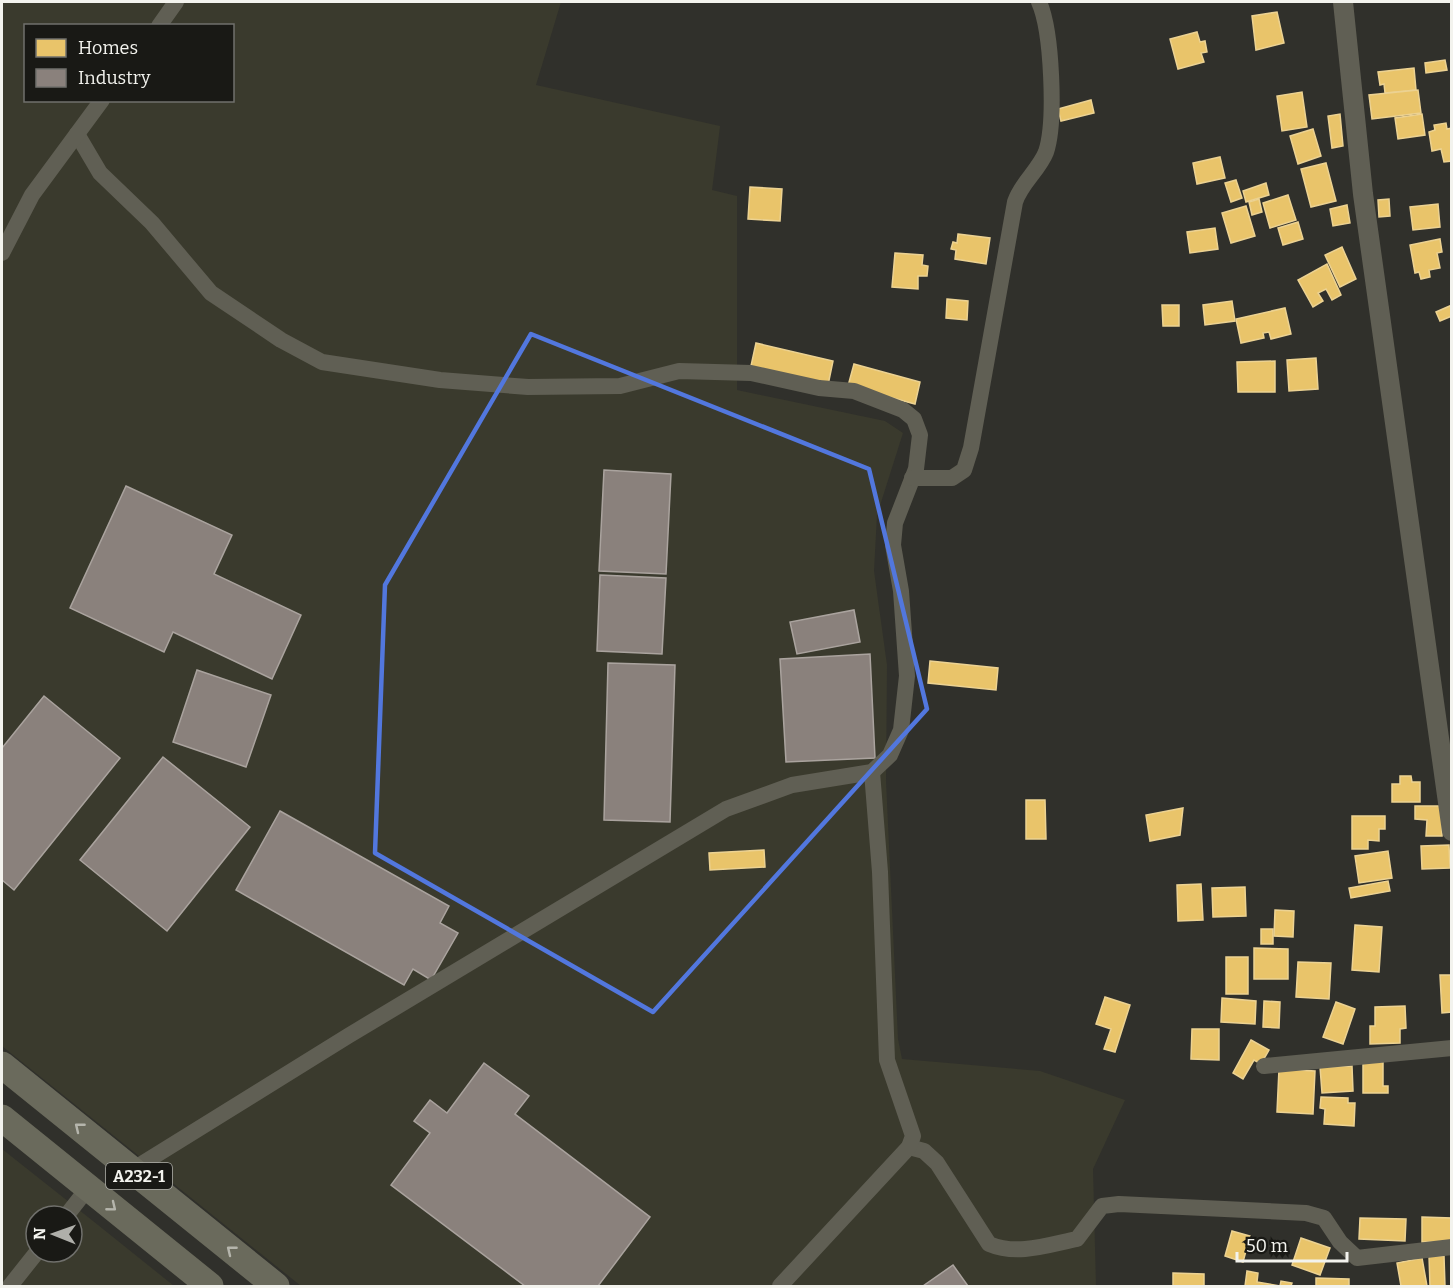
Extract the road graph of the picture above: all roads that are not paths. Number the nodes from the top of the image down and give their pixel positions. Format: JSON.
{"nodes":[{"id":1,"x":176,"y":2,"type":"edge"},
{"id":2,"x":1040,"y":2,"type":"edge"},
{"id":3,"x":1343,"y":2,"type":"edge"},
{"id":4,"x":160,"y":24,"type":"edge"},
{"id":5,"x":101,"y":102,"type":"edge"},
{"id":6,"x":77,"y":134,"type":"junction"},
{"id":7,"x":2,"y":252,"type":"edge"},
{"id":8,"x":912,"y":478,"type":"junction"},
{"id":9,"x":872,"y":772,"type":"junction"},
{"id":10,"x":1452,"y":831,"type":"edge"},
{"id":11,"x":1452,"y":1048,"type":"edge"},
{"id":12,"x":2,"y":1065,"type":"edge"},
{"id":13,"x":1264,"y":1066,"type":"dead end"},
{"id":14,"x":2,"y":1118,"type":"edge"},
{"id":15,"x":909,"y":1147,"type":"junction"},
{"id":16,"x":132,"y":1170,"type":"junction"},
{"id":17,"x":88,"y":1188,"type":"junction"},
{"id":18,"x":75,"y":1204,"type":"edge"},
{"id":19,"x":1452,"y":1247,"type":"edge"},
{"id":20,"x":28,"y":1264,"type":"edge"},
{"id":21,"x":10,"y":1287,"type":"edge"},
{"id":22,"x":210,"y":1287,"type":"edge"},
{"id":23,"x":276,"y":1287,"type":"edge"},
{"id":24,"x":780,"y":1287,"type":"edge"}],
"edges":[{"from":1,"to":4,"type":"street"},
{"from":2,"to":8,"type":"street"},
{"from":3,"to":10,"type":"street"},
{"from":5,"to":6,"type":"street"},
{"from":6,"to":7,"type":"street"},
{"from":6,"to":8,"type":"street"},
{"from":8,"to":9,"type":"street"},
{"from":9,"to":15,"type":"street"},
{"from":9,"to":16,"type":"street"},
{"from":11,"to":13,"type":"street"},
{"from":16,"to":12,"type":"highway","number":"A232-1","one_way":true},
{"from":14,"to":17,"type":"highway","number":"A232-1"},
{"from":15,"to":19,"type":"street"},
{"from":15,"to":24,"type":"street"},
{"from":23,"to":16,"type":"highway","number":"A232-1","one_way":true},
{"from":17,"to":18,"type":"street"},
{"from":17,"to":22,"type":"highway","number":"A232-1","one_way":true},
{"from":20,"to":21,"type":"street"}]}
